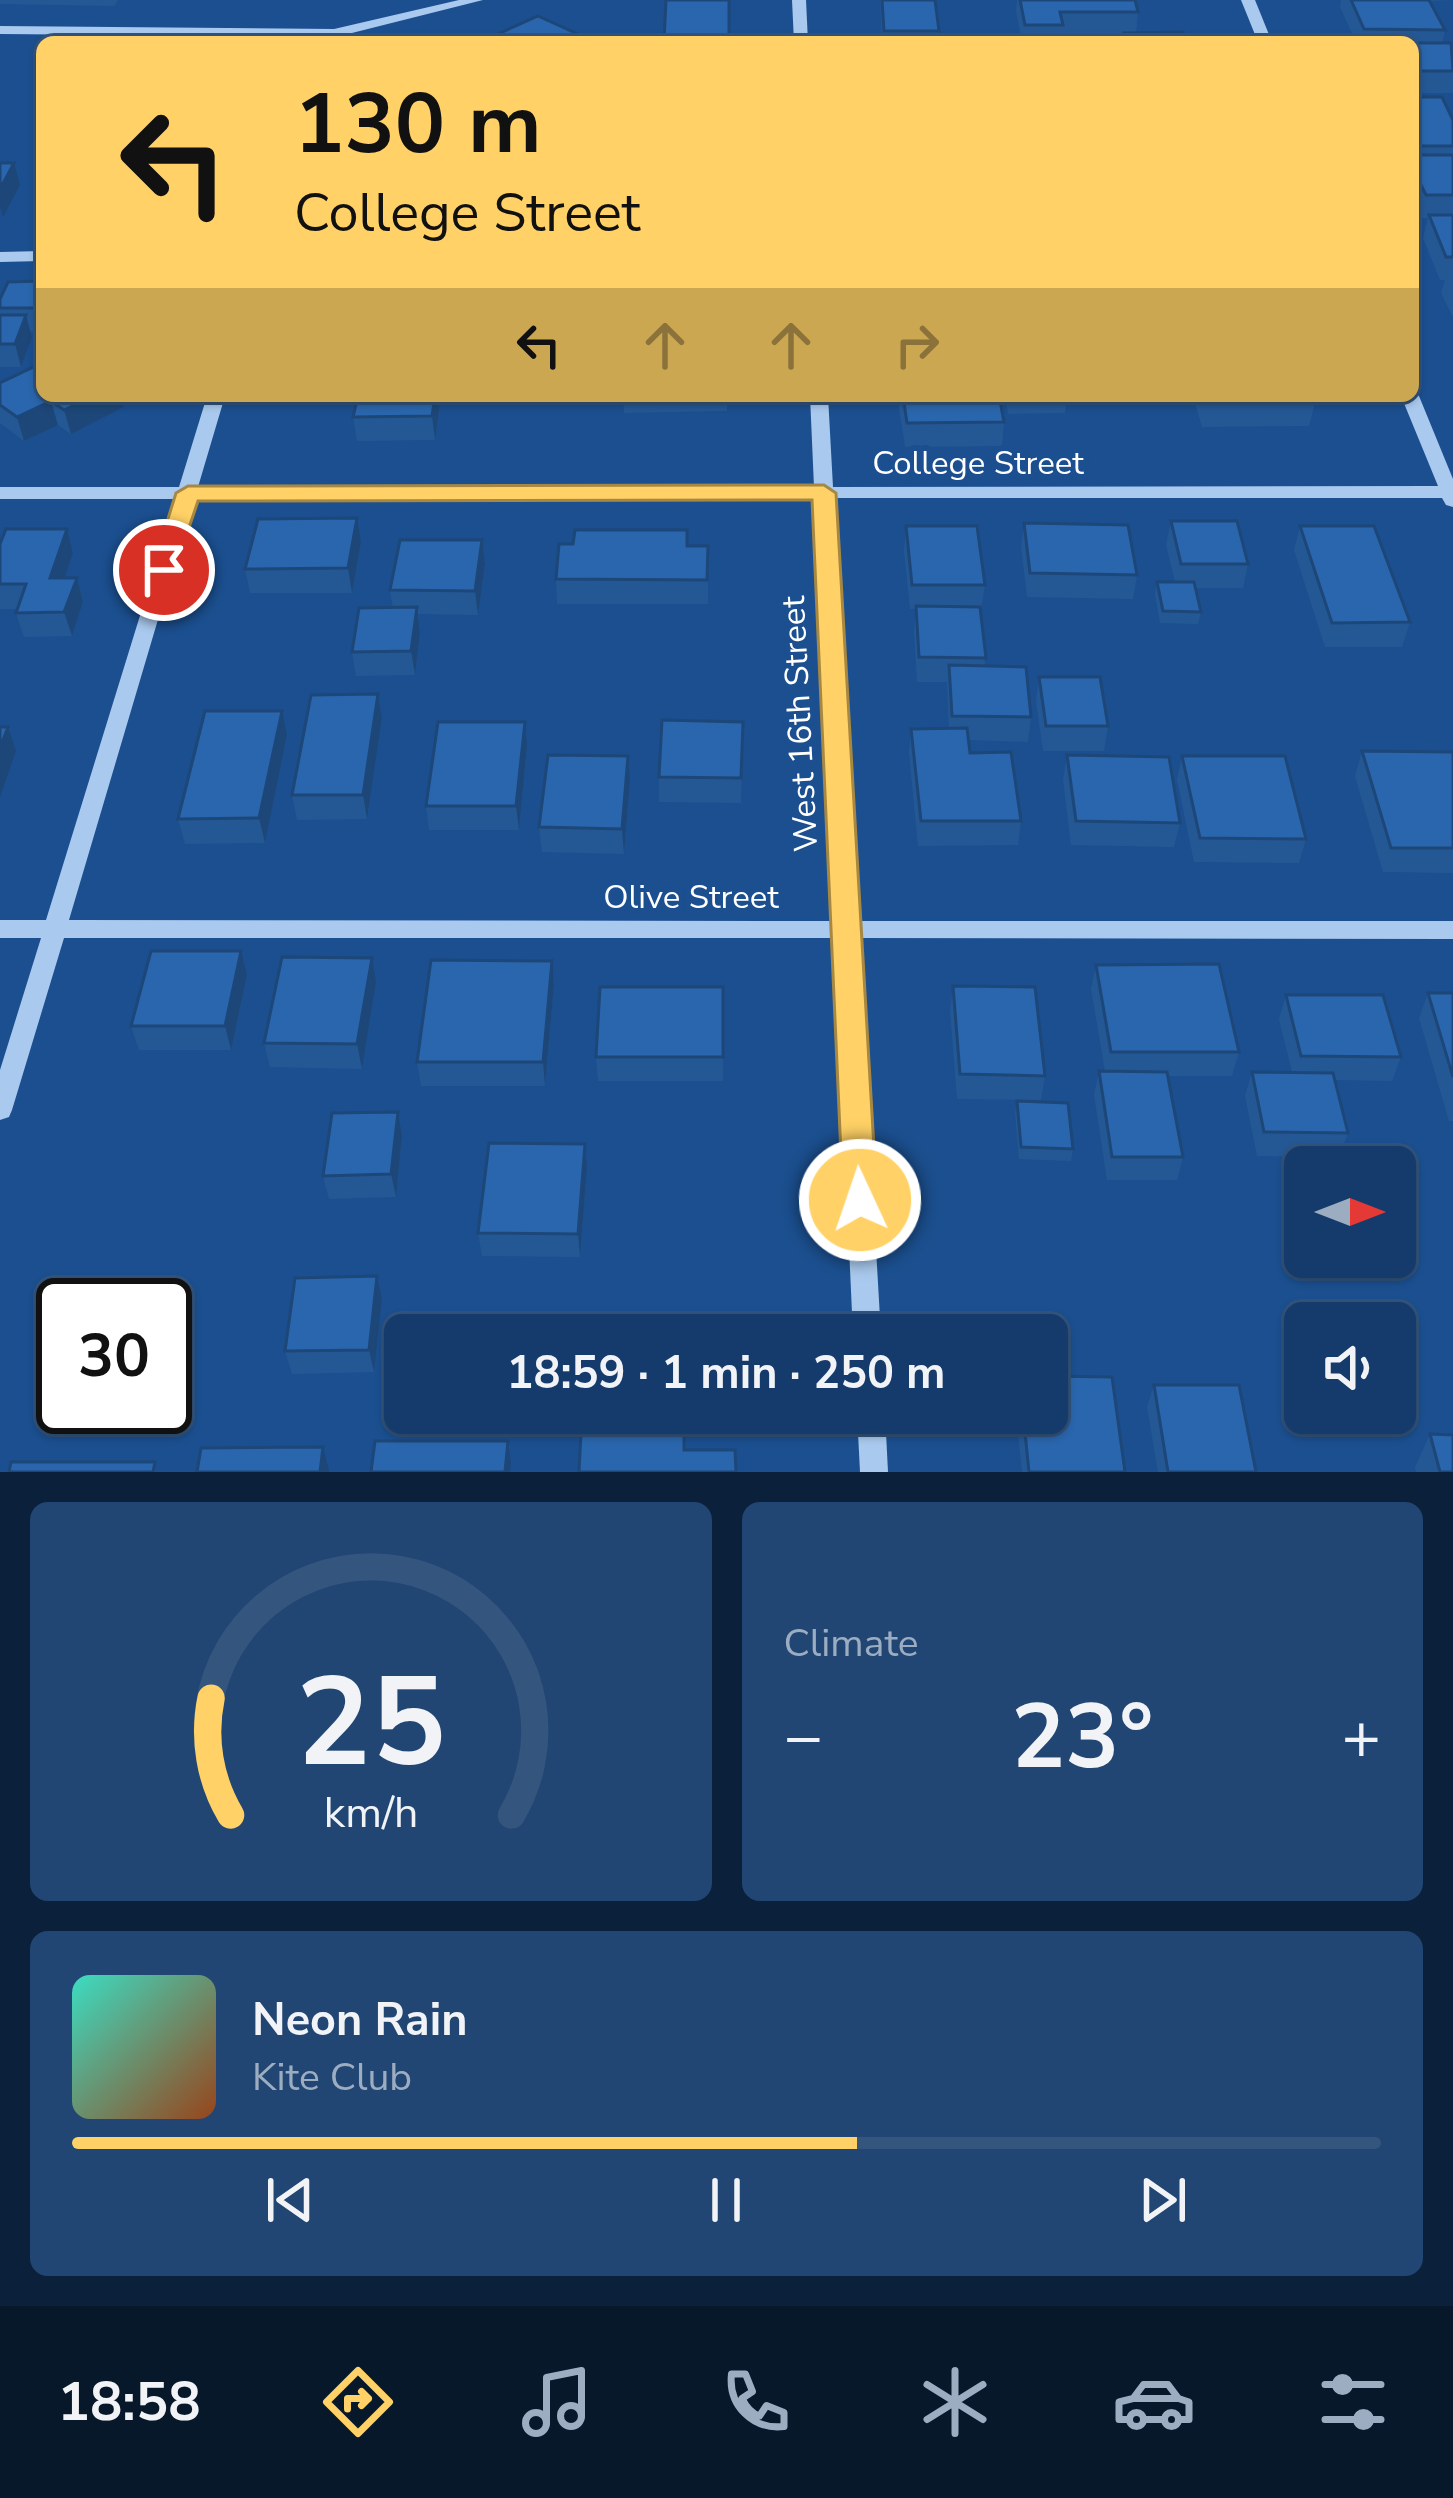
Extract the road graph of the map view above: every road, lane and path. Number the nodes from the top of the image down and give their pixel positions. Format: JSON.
{"nodes":[{"id":1,"x":476,"y":0,"type":"edge"},
{"id":2,"x":799,"y":0,"type":"edge"},
{"id":3,"x":1248,"y":0,"type":"edge"},
{"id":4,"x":433,"y":4,"type":"edge"},
{"id":5,"x":0,"y":30,"type":"edge"},
{"id":6,"x":249,"y":36,"type":"edge"},
{"id":7,"x":338,"y":36,"type":"edge"},
{"id":8,"x":801,"y":36,"type":"edge"},
{"id":9,"x":1263,"y":36,"type":"edge"},
{"id":10,"x":0,"y":256,"type":"edge"},
{"id":11,"x":36,"y":256,"type":"edge"},
{"id":12,"x":214,"y":402,"type":"edge"},
{"id":13,"x":819,"y":402,"type":"edge"},
{"id":14,"x":1413,"y":402,"type":"edge"},
{"id":15,"x":0,"y":493,"type":"edge"},
{"id":16,"x":188,"y":493,"type":"junction"},
{"id":17,"x":824,"y":493,"type":"junction"},
{"id":18,"x":1452,"y":495,"type":"edge"},
{"id":19,"x":0,"y":929,"type":"edge"},
{"id":20,"x":55,"y":929,"type":"junction"},
{"id":21,"x":846,"y":930,"type":"junction"},
{"id":22,"x":1453,"y":930,"type":"edge"},
{"id":23,"x":0,"y":1110,"type":"edge"},
{"id":24,"x":866,"y":1314,"type":"edge"},
{"id":25,"x":872,"y":1434,"type":"edge"},
{"id":26,"x":874,"y":1472,"type":"edge"}],
"edges":[{"from":1,"to":4,"type":"street"},
{"from":2,"to":8,"type":"street"},
{"from":3,"to":9,"type":"street"},
{"from":4,"to":7,"type":"street"},
{"from":5,"to":6,"type":"street"},
{"from":10,"to":11,"type":"street"},
{"from":12,"to":16,"type":"street"},
{"from":13,"to":17,"type":"street","name":"West 16th Street"},
{"from":14,"to":18,"type":"street"},
{"from":15,"to":16,"type":"street","name":"College Street"},
{"from":16,"to":17,"type":"street","name":"College Street"},
{"from":16,"to":20,"type":"street"},
{"from":17,"to":18,"type":"street","name":"College Street"},
{"from":17,"to":21,"type":"street","name":"West 16th Street"},
{"from":19,"to":20,"type":"street","name":"Olive Street"},
{"from":20,"to":21,"type":"street","name":"Olive Street"},
{"from":20,"to":23,"type":"street"},
{"from":21,"to":22,"type":"street","name":"Olive Street"},
{"from":21,"to":24,"type":"street","name":"West 16th Street"},
{"from":25,"to":26,"type":"street"}]}
